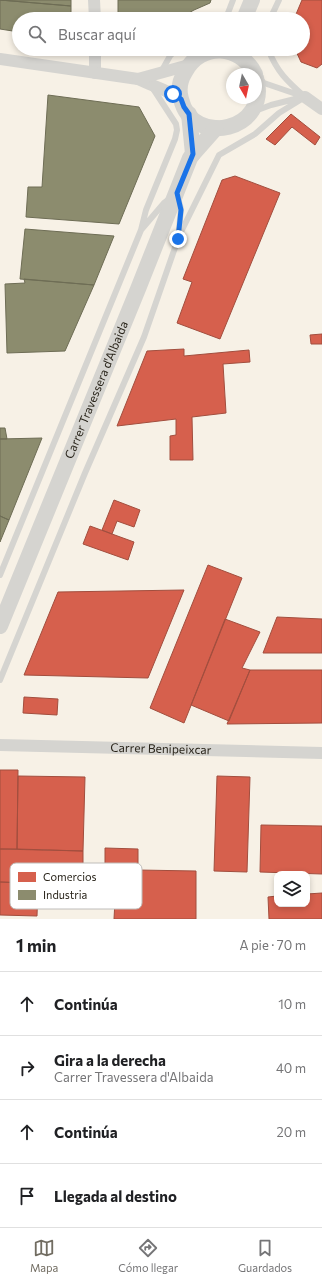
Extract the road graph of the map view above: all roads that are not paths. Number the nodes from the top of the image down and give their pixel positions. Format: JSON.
{"nodes":[{"id":1,"x":94,"y":0,"type":"edge"},
{"id":2,"x":233,"y":0,"type":"edge"},
{"id":3,"x":252,"y":0,"type":"edge"},
{"id":4,"x":264,"y":0,"type":"edge"},
{"id":5,"x":278,"y":0,"type":"edge"},
{"id":6,"x":95,"y":12,"type":"edge"},
{"id":7,"x":228,"y":12,"type":"edge"},
{"id":8,"x":247,"y":12,"type":"edge"},
{"id":9,"x":259,"y":12,"type":"edge"},
{"id":10,"x":273,"y":12,"type":"edge"},
{"id":11,"x":95,"y":56,"type":"edge"},
{"id":12,"x":170,"y":56,"type":"edge"},
{"id":13,"x":200,"y":56,"type":"edge"},
{"id":14,"x":239,"y":56,"type":"edge"},
{"id":15,"x":252,"y":56,"type":"edge"},
{"id":16,"x":271,"y":56,"type":"edge"},
{"id":17,"x":0,"y":59,"type":"edge"},
{"id":18,"x":189,"y":65,"type":"junction"},
{"id":19,"x":250,"y":68,"type":"edge"},
{"id":20,"x":254,"y":68,"type":"edge"},
{"id":21,"x":162,"y":72,"type":"junction"},
{"id":22,"x":95,"y":73,"type":"junction"},
{"id":23,"x":138,"y":78,"type":"junction"},
{"id":24,"x":262,"y":81,"type":"edge"},
{"id":25,"x":151,"y":86,"type":"junction"},
{"id":26,"x":305,"y":97,"type":"junction"},
{"id":27,"x":322,"y":98,"type":"edge"},
{"id":28,"x":181,"y":99,"type":"junction"},
{"id":29,"x":255,"y":104,"type":"edge"},
{"id":30,"x":322,"y":109,"type":"edge"},
{"id":31,"x":250,"y":113,"type":"junction"},
{"id":32,"x":189,"y":114,"type":"junction"},
{"id":33,"x":216,"y":128,"type":"junction"},
{"id":34,"x":193,"y":154,"type":"junction"},
{"id":35,"x":177,"y":193,"type":"junction"},
{"id":36,"x":141,"y":230,"type":"junction"},
{"id":37,"x":178,"y":239,"type":"junction"},
{"id":38,"x":0,"y":575,"type":"edge"},
{"id":39,"x":0,"y":626,"type":"edge"},
{"id":40,"x":0,"y":680,"type":"edge"},
{"id":41,"x":0,"y":745,"type":"edge"},
{"id":42,"x":322,"y":753,"type":"edge"}],
"edges":[{"from":1,"to":6,"type":"street"},
{"from":2,"to":7,"type":"lane"},
{"from":3,"to":8,"type":"main road"},
{"from":4,"to":9,"type":"main road"},
{"from":5,"to":10,"type":"lane"},
{"from":11,"to":22,"type":"street"},
{"from":12,"to":21,"type":"lane"},
{"from":13,"to":18,"type":"main road"},
{"from":14,"to":19,"type":"main road"},
{"from":15,"to":20,"type":"main road"},
{"from":16,"to":26,"type":"lane"},
{"from":17,"to":22,"type":"street"},
{"from":18,"to":21,"type":"street"},
{"from":18,"to":28,"type":"main road"},
{"from":21,"to":23,"type":"street"},
{"from":22,"to":23,"type":"street"},
{"from":23,"to":25,"type":"street"},
{"from":24,"to":26,"type":"lane"},
{"from":25,"to":28,"type":"street"},
{"from":25,"to":36,"type":"lane"},
{"from":26,"to":27,"type":"street"},
{"from":26,"to":30,"type":"street"},
{"from":26,"to":31,"type":"lane"},
{"from":26,"to":37,"type":"lane"},
{"from":28,"to":32,"type":"main road"},
{"from":29,"to":31,"type":"main road"},
{"from":31,"to":33,"type":"main road"},
{"from":32,"to":33,"type":"main road"},
{"from":32,"to":34,"type":"main road","name":"Carrer Travessera d'Albaida"},
{"from":33,"to":34,"type":"main road","name":"Carrer Travessera d'Albaida"},
{"from":34,"to":35,"type":"main road","name":"Carrer Travessera d'Albaida"},
{"from":35,"to":36,"type":"lane"},
{"from":35,"to":37,"type":"lane"},
{"from":35,"to":39,"type":"main road","name":"Carrer Travessera d'Albaida"},
{"from":36,"to":38,"type":"lane"},
{"from":37,"to":40,"type":"lane"},
{"from":41,"to":42,"type":"street","name":"Carrer Benipeixcar"}]}
